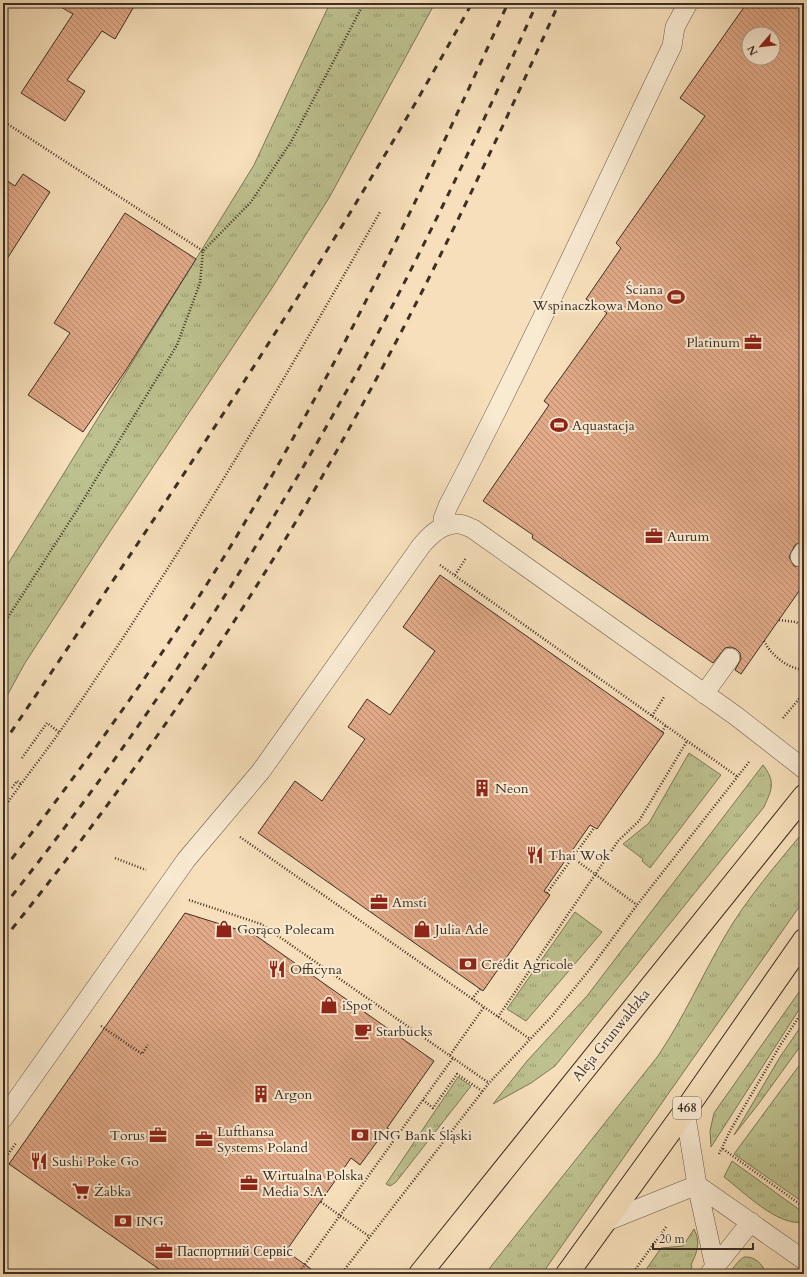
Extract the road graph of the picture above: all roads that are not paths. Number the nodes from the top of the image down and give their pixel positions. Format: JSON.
{"nodes":[{"id":1,"x":688,"y":3,"type":"edge"},
{"id":2,"x":443,"y":527,"type":"junction"},
{"id":3,"x":730,"y":658,"type":"dead end"},
{"id":4,"x":704,"y":694,"type":"junction"},
{"id":5,"x":804,"y":769,"type":"edge"},
{"id":6,"x":804,"y":796,"type":"edge"},
{"id":7,"x":804,"y":940,"type":"edge"},
{"id":8,"x":685,"y":1111,"type":"junction"},
{"id":9,"x":3,"y":1119,"type":"edge"},
{"id":10,"x":697,"y":1185,"type":"junction"},
{"id":11,"x":605,"y":1222,"type":"junction"},
{"id":12,"x":751,"y":1222,"type":"junction"},
{"id":13,"x":804,"y":1260,"type":"edge"},
{"id":14,"x":712,"y":1270,"type":"edge"},
{"id":15,"x":420,"y":1274,"type":"edge"},
{"id":16,"x":567,"y":1274,"type":"edge"}],
"edges":[{"from":1,"to":2,"type":"lane"},
{"from":2,"to":4,"type":"lane"},
{"from":2,"to":9,"type":"lane"},
{"from":3,"to":4,"type":"lane"},
{"from":4,"to":5,"type":"lane"},
{"from":6,"to":15,"type":"main road","name":"Aleja Grunwaldzka"},
{"from":7,"to":8,"type":"main road","number":"468"},
{"from":8,"to":10,"type":"lane"},
{"from":8,"to":11,"type":"main road","number":"468"},
{"from":10,"to":11,"type":"lane"},
{"from":10,"to":12,"type":"lane"},
{"from":10,"to":14,"type":"lane"},
{"from":11,"to":16,"type":"main road","number":"468"},
{"from":12,"to":13,"type":"lane"},
{"from":12,"to":14,"type":"lane"}]}
